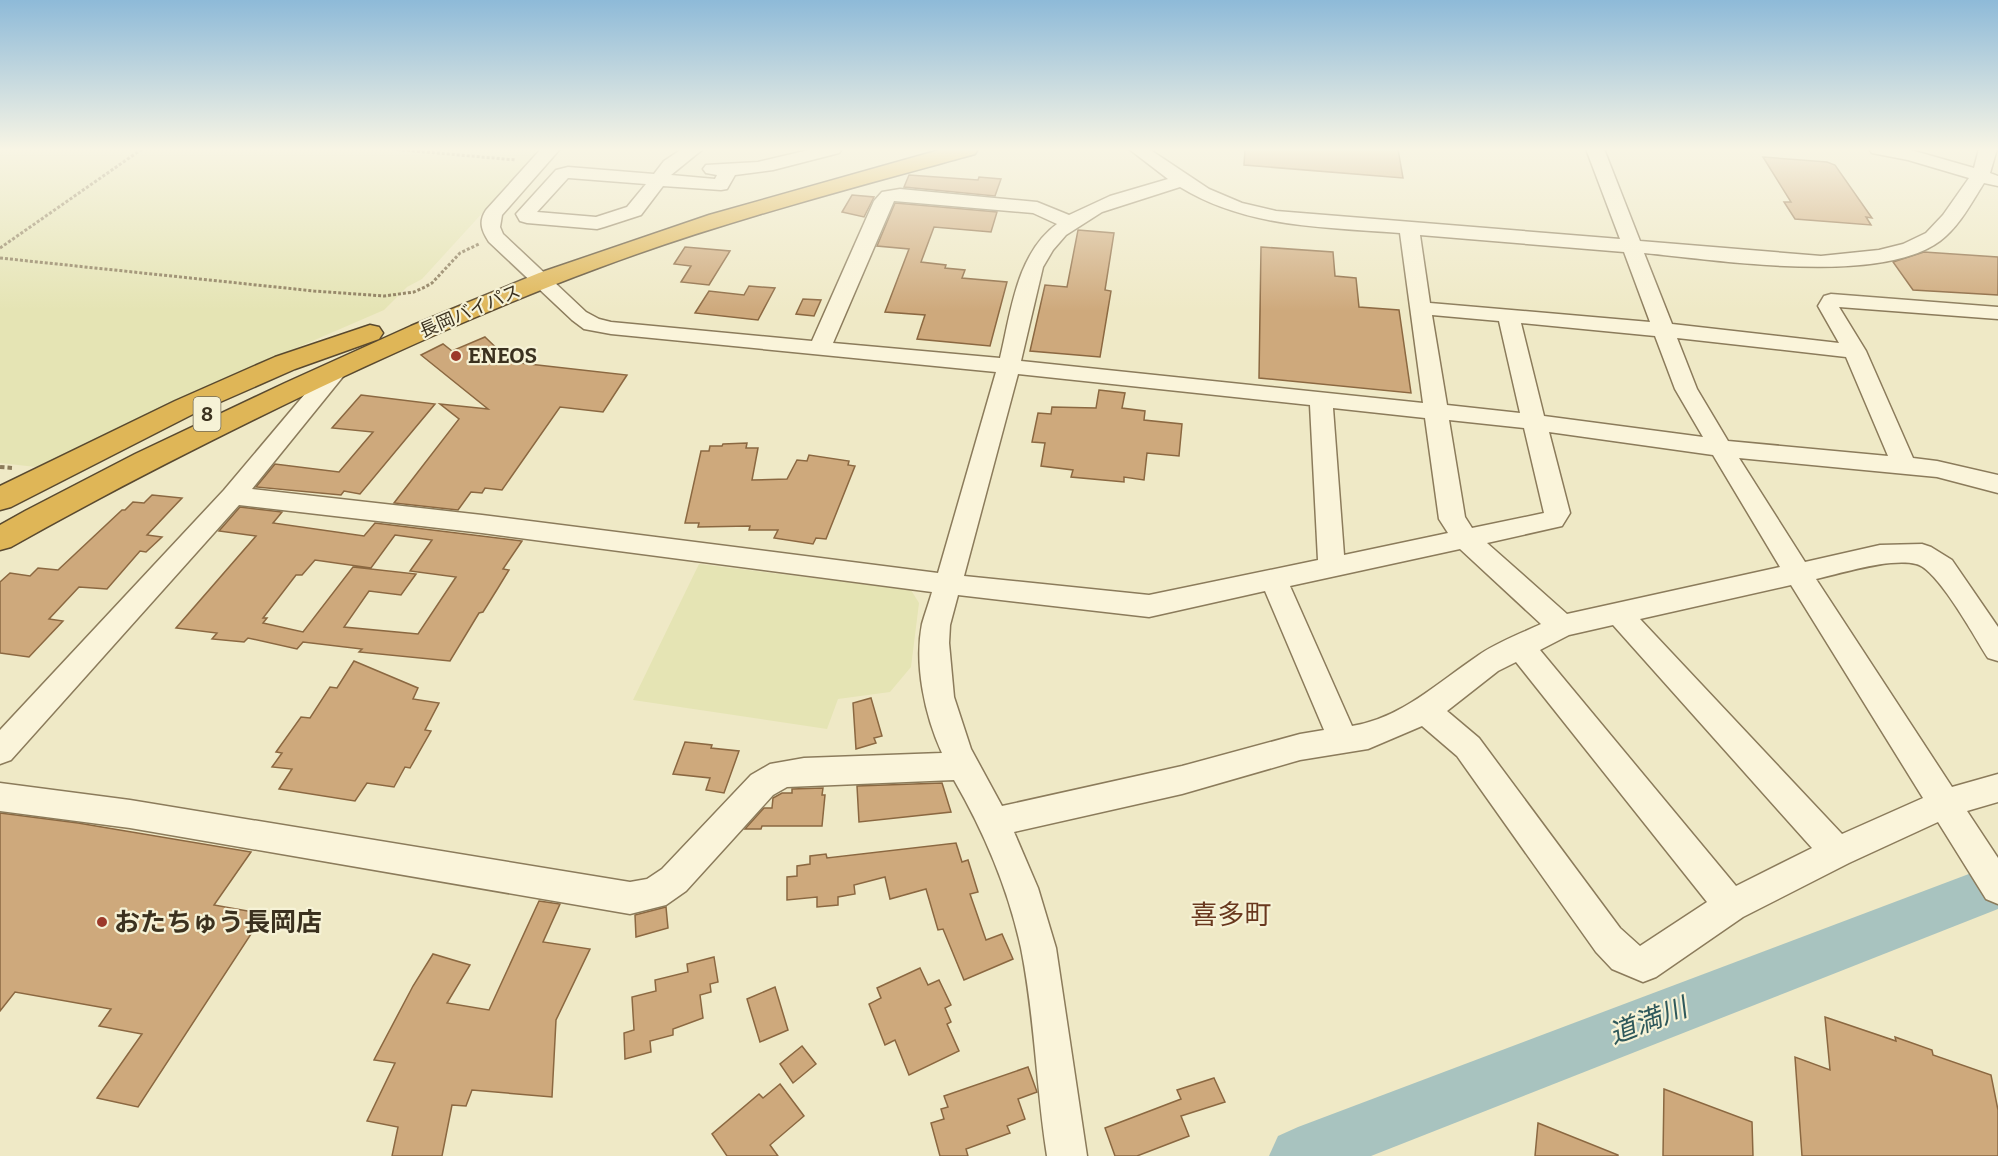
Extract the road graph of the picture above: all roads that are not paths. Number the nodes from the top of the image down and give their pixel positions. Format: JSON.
{"nodes":[{"id":1,"x":504,"y":203,"type":"edge"},
{"id":2,"x":535,"y":203,"type":"edge"},
{"id":3,"x":640,"y":203,"type":"edge"},
{"id":4,"x":734,"y":203,"type":"edge"},
{"id":5,"x":782,"y":203,"type":"edge"},
{"id":6,"x":883,"y":203,"type":"edge"},
{"id":7,"x":984,"y":203,"type":"edge"},
{"id":8,"x":1109,"y":203,"type":"edge"},
{"id":9,"x":1223,"y":203,"type":"edge"},
{"id":10,"x":1616,"y":203,"type":"edge"},
{"id":11,"x":1966,"y":203,"type":"edge"},
{"id":12,"x":1070,"y":222,"type":"junction"},
{"id":13,"x":1409,"y":229,"type":"junction"},
{"id":14,"x":1633,"y":248,"type":"junction"},
{"id":15,"x":537,"y":276,"type":"junction"},
{"id":16,"x":1421,"y":308,"type":"junction"},
{"id":17,"x":1998,"y":313,"type":"edge"},
{"id":18,"x":417,"y":316,"type":"junction"},
{"id":19,"x":1508,"y":316,"type":"junction"},
{"id":20,"x":1664,"y":330,"type":"junction"},
{"id":21,"x":820,"y":348,"type":"junction"},
{"id":22,"x":1855,"y":351,"type":"junction"},
{"id":23,"x":1008,"y":366,"type":"junction"},
{"id":24,"x":339,"y":368,"type":"junction"},
{"id":25,"x":1321,"y":400,"type":"junction"},
{"id":26,"x":1436,"y":412,"type":"junction"},
{"id":27,"x":1535,"y":422,"type":"junction"},
{"id":28,"x":1721,"y":448,"type":"junction"},
{"id":29,"x":1904,"y":465,"type":"junction"},
{"id":30,"x":1998,"y":483,"type":"edge"},
{"id":31,"x":233,"y":496,"type":"junction"},
{"id":32,"x":0,"y":500,"type":"edge"},
{"id":33,"x":0,"y":520,"type":"edge"},
{"id":34,"x":0,"y":539,"type":"edge"},
{"id":35,"x":1467,"y":540,"type":"junction"},
{"id":36,"x":0,"y":562,"type":"edge"},
{"id":37,"x":1332,"y":567,"type":"junction"},
{"id":38,"x":1798,"y":572,"type":"junction"},
{"id":39,"x":1273,"y":579,"type":"junction"},
{"id":40,"x":946,"y":584,"type":"junction"},
{"id":41,"x":1618,"y":614,"type":"junction"},
{"id":42,"x":1562,"y":626,"type":"junction"},
{"id":43,"x":1520,"y":646,"type":"junction"},
{"id":44,"x":1998,"y":650,"type":"edge"},
{"id":45,"x":1426,"y":711,"type":"junction"},
{"id":46,"x":1343,"y":739,"type":"junction"},
{"id":47,"x":0,"y":751,"type":"edge"},
{"id":48,"x":963,"y":766,"type":"junction"},
{"id":49,"x":1998,"y":788,"type":"edge"},
{"id":50,"x":0,"y":796,"type":"edge"},
{"id":51,"x":1950,"y":815,"type":"junction"},
{"id":52,"x":993,"y":822,"type":"junction"},
{"id":53,"x":1837,"y":852,"type":"junction"},
{"id":54,"x":1998,"y":888,"type":"edge"},
{"id":55,"x":1731,"y":906,"type":"junction"},
{"id":56,"x":1067,"y":1156,"type":"edge"}],
"edges":[{"from":1,"to":15,"type":"street"},
{"from":2,"to":3,"type":"street"},
{"from":4,"to":15,"type":"highway","name":"長岡バイパス","number":"8"},
{"from":5,"to":15,"type":"highway","name":"長岡バイパス","number":"8"},
{"from":6,"to":21,"type":"street"},
{"from":7,"to":12,"type":"street"},
{"from":8,"to":12,"type":"street"},
{"from":9,"to":13,"type":"street"},
{"from":10,"to":14,"type":"street"},
{"from":11,"to":14,"type":"street"},
{"from":12,"to":23,"type":"street"},
{"from":13,"to":14,"type":"street"},
{"from":13,"to":16,"type":"street"},
{"from":14,"to":20,"type":"street"},
{"from":15,"to":18,"type":"highway","name":"長岡バイパス","number":"8"},
{"from":15,"to":21,"type":"street"},
{"from":15,"to":24,"type":"highway","name":"長岡バイパス","number":"8"},
{"from":16,"to":19,"type":"street"},
{"from":16,"to":26,"type":"street"},
{"from":17,"to":22,"type":"street"},
{"from":18,"to":32,"type":"highway"},
{"from":18,"to":33,"type":"highway","name":"長岡バイパス","number":"8"},
{"from":19,"to":20,"type":"street"},
{"from":19,"to":27,"type":"street"},
{"from":20,"to":22,"type":"street"},
{"from":20,"to":28,"type":"street"},
{"from":21,"to":23,"type":"street"},
{"from":22,"to":29,"type":"street"},
{"from":23,"to":25,"type":"street"},
{"from":23,"to":40,"type":"street"},
{"from":24,"to":31,"type":"street"},
{"from":24,"to":34,"type":"highway","name":"長岡バイパス","number":"8"},
{"from":24,"to":36,"type":"highway"},
{"from":25,"to":26,"type":"street"},
{"from":25,"to":37,"type":"street"},
{"from":26,"to":27,"type":"street"},
{"from":26,"to":35,"type":"street"},
{"from":27,"to":28,"type":"street"},
{"from":27,"to":35,"type":"street"},
{"from":28,"to":29,"type":"street"},
{"from":28,"to":38,"type":"street"},
{"from":29,"to":30,"type":"street"},
{"from":31,"to":40,"type":"street"},
{"from":31,"to":47,"type":"street"},
{"from":35,"to":37,"type":"street"},
{"from":35,"to":42,"type":"street"},
{"from":37,"to":39,"type":"street"},
{"from":38,"to":41,"type":"street"},
{"from":38,"to":44,"type":"street"},
{"from":38,"to":51,"type":"street"},
{"from":39,"to":40,"type":"street"},
{"from":39,"to":46,"type":"street"},
{"from":40,"to":48,"type":"street"},
{"from":41,"to":42,"type":"street"},
{"from":41,"to":53,"type":"street"},
{"from":42,"to":43,"type":"street"},
{"from":43,"to":45,"type":"street"},
{"from":43,"to":55,"type":"street"},
{"from":45,"to":46,"type":"street"},
{"from":45,"to":55,"type":"street"},
{"from":46,"to":52,"type":"street"},
{"from":48,"to":50,"type":"street"},
{"from":48,"to":52,"type":"street"},
{"from":49,"to":51,"type":"street"},
{"from":51,"to":53,"type":"street"},
{"from":51,"to":54,"type":"street"},
{"from":52,"to":56,"type":"street"},
{"from":53,"to":55,"type":"street"}]}
